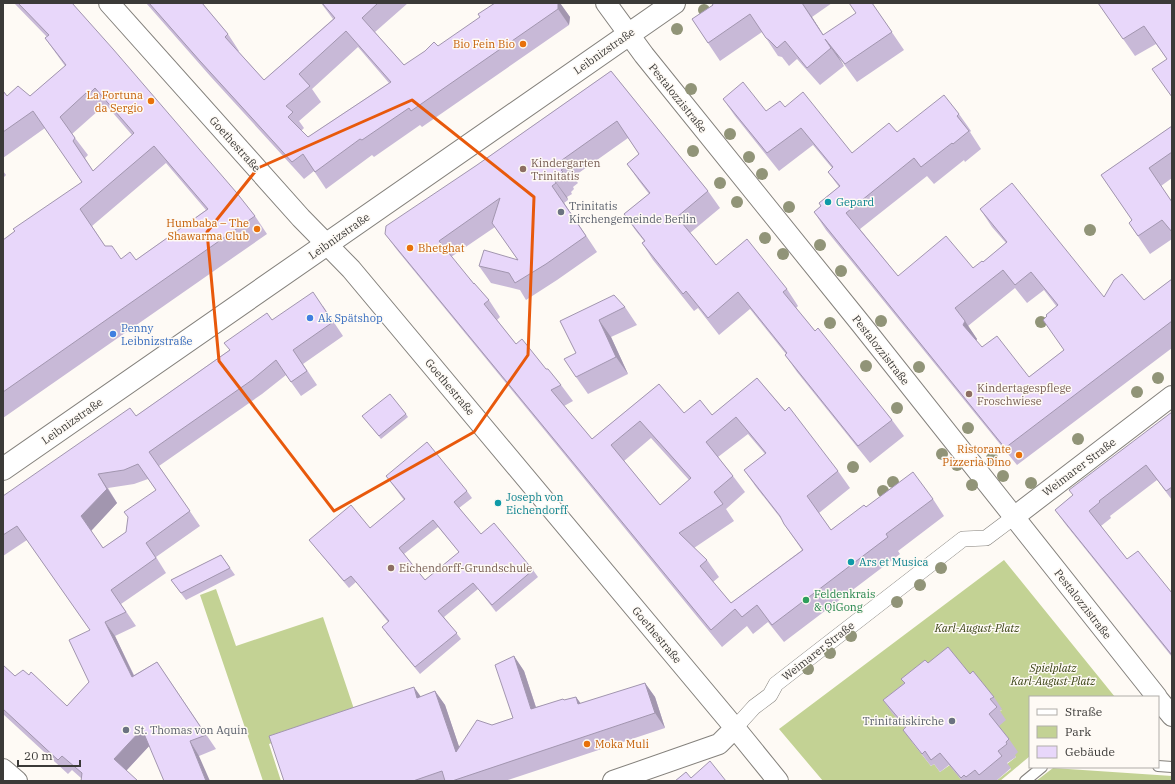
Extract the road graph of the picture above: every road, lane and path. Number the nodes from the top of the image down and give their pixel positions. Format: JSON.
{"nodes":[{"id":1,"x":109,"y":3,"type":"edge"},
{"id":2,"x":606,"y":3,"type":"edge"},
{"id":3,"x":674,"y":3,"type":"edge"},
{"id":4,"x":628,"y":34,"type":"junction"},
{"id":5,"x":327,"y":244,"type":"junction"},
{"id":6,"x":1172,"y":396,"type":"edge"},
{"id":7,"x":3,"y":469,"type":"edge"},
{"id":8,"x":1014,"y":517,"type":"junction"},
{"id":9,"x":1155,"y":696,"type":"edge"},
{"id":10,"x":1159,"y":700,"type":"edge"},
{"id":11,"x":1172,"y":716,"type":"edge"},
{"id":12,"x":735,"y":728,"type":"junction"},
{"id":13,"x":1159,"y":766,"type":"edge"},
{"id":14,"x":1172,"y":767,"type":"edge"},
{"id":15,"x":1041,"y":768,"type":"edge"},
{"id":16,"x":3,"y":769,"type":"edge"},
{"id":17,"x":17,"y":781,"type":"edge"},
{"id":18,"x":613,"y":781,"type":"edge"},
{"id":19,"x":778,"y":781,"type":"edge"},
{"id":20,"x":1025,"y":781,"type":"edge"}],
"edges":[{"from":1,"to":5,"type":"street","name":"Goethestraße"},
{"from":2,"to":4,"type":"street","name":"Pestalozzistraße"},
{"from":3,"to":4,"type":"street","name":"Leibnizstraße"},
{"from":4,"to":5,"type":"street","name":"Leibnizstraße"},
{"from":4,"to":8,"type":"street","name":"Pestalozzistraße"},
{"from":5,"to":7,"type":"street","name":"Leibnizstraße"},
{"from":5,"to":12,"type":"street","name":"Goethestraße"},
{"from":6,"to":8,"type":"street","name":"Weimarer Straße"},
{"from":8,"to":9,"type":"street","name":"Pestalozzistraße"},
{"from":8,"to":12,"type":"street","name":"Weimarer Straße"},
{"from":10,"to":11,"type":"street","name":"Pestalozzistraße"},
{"from":12,"to":18,"type":"street","name":"Weimarer Straße"},
{"from":12,"to":19,"type":"street","name":"Goethestraße"},
{"from":13,"to":14,"type":"lane"},
{"from":15,"to":20,"type":"lane"},
{"from":16,"to":17,"type":"street"}]}
